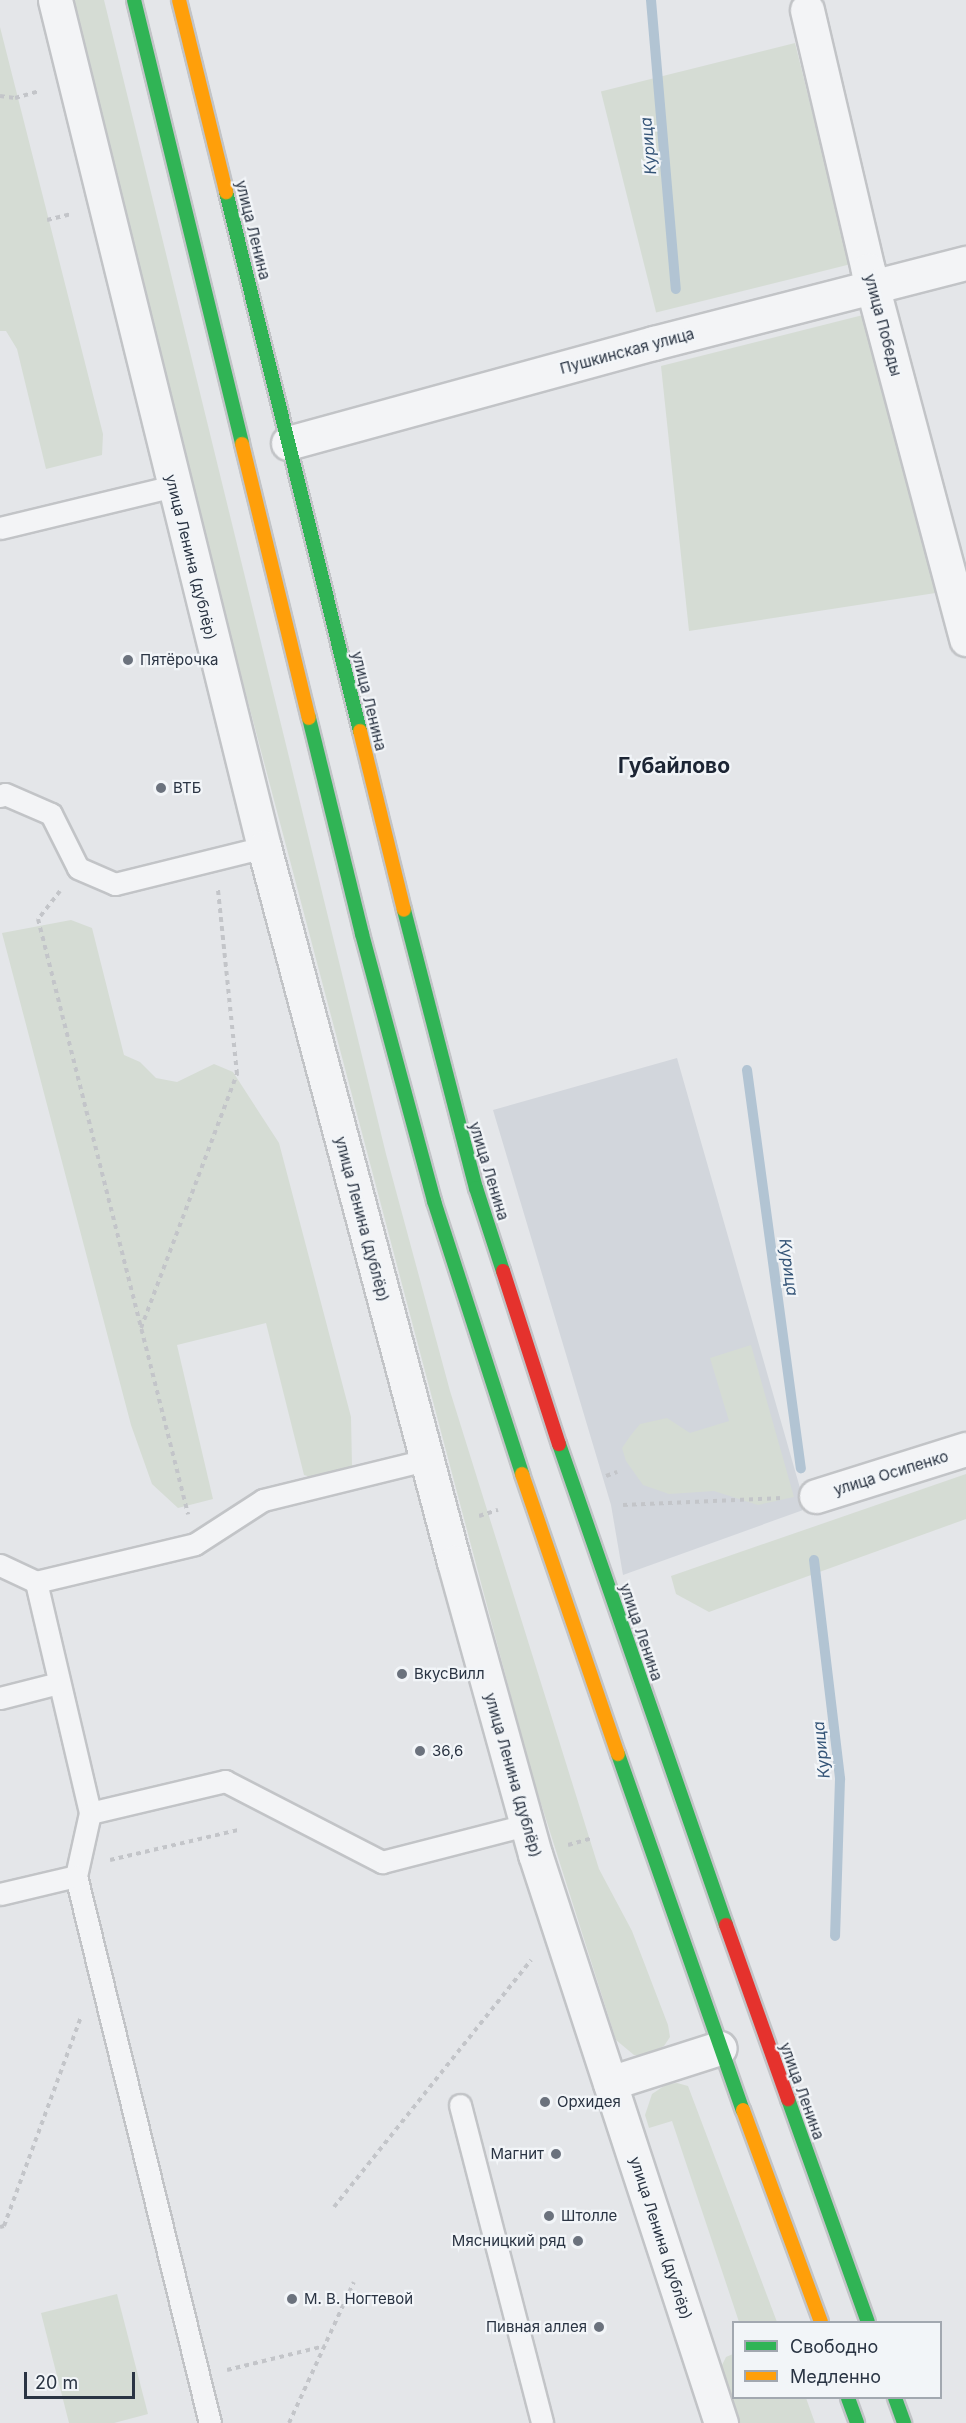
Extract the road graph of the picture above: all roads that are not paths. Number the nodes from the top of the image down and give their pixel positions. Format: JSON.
{"nodes":[{"id":1,"x":55,"y":0,"type":"edge"},
{"id":2,"x":134,"y":0,"type":"edge"},
{"id":3,"x":179,"y":0,"type":"edge"},
{"id":4,"x":807,"y":10,"type":"dead end"},
{"id":5,"x":966,"y":263,"type":"edge"},
{"id":6,"x":873,"y":287,"type":"junction"},
{"id":7,"x":288,"y":443,"type":"junction"},
{"id":8,"x":174,"y":486,"type":"junction"},
{"id":9,"x":0,"y":528,"type":"edge"},
{"id":10,"x":966,"y":639,"type":"edge"},
{"id":11,"x":0,"y":796,"type":"edge"},
{"id":12,"x":264,"y":847,"type":"junction"},
{"id":13,"x":966,"y":1449,"type":"edge"},
{"id":14,"x":426,"y":1460,"type":"junction"},
{"id":15,"x":816,"y":1496,"type":"road end"},
{"id":16,"x":0,"y":1565,"type":"edge"},
{"id":17,"x":36,"y":1582,"type":"junction"},
{"id":18,"x":59,"y":1683,"type":"junction"},
{"id":19,"x":0,"y":1698,"type":"edge"},
{"id":20,"x":90,"y":1813,"type":"junction"},
{"id":21,"x":526,"y":1825,"type":"junction"},
{"id":22,"x":76,"y":1876,"type":"junction"},
{"id":23,"x":0,"y":1894,"type":"edge"},
{"id":24,"x":720,"y":2048,"type":"junction"},
{"id":25,"x":610,"y":2084,"type":"junction"},
{"id":26,"x":460,"y":2105,"type":"dead end"},
{"id":27,"x":821,"y":2321,"type":"edge"},
{"id":28,"x":868,"y":2321,"type":"edge"},
{"id":29,"x":849,"y":2399,"type":"edge"},
{"id":30,"x":895,"y":2399,"type":"edge"},
{"id":31,"x":210,"y":2423,"type":"edge"},
{"id":32,"x":542,"y":2423,"type":"edge"},
{"id":33,"x":721,"y":2423,"type":"edge"},
{"id":34,"x":857,"y":2423,"type":"edge"},
{"id":35,"x":904,"y":2423,"type":"edge"}],
"edges":[{"from":1,"to":8,"type":"street","name":"улица Ленина (дублёр)"},
{"from":2,"to":24,"type":"main road"},
{"from":3,"to":7,"type":"main road","name":"улица Ленина"},
{"from":4,"to":6,"type":"street","name":"улица Победы"},
{"from":5,"to":6,"type":"street","name":"Пушкинская улица"},
{"from":6,"to":7,"type":"street","name":"Пушкинская улица"},
{"from":6,"to":10,"type":"street","name":"улица Победы"},
{"from":7,"to":28,"type":"main road","name":"улица Ленина"},
{"from":8,"to":9,"type":"lane"},
{"from":8,"to":12,"type":"street","name":"улица Ленина (дублёр)"},
{"from":11,"to":12,"type":"lane"},
{"from":12,"to":14,"type":"street","name":"улица Ленина (дублёр)"},
{"from":13,"to":15,"type":"street","name":"улица Осипенко"},
{"from":14,"to":17,"type":"lane"},
{"from":14,"to":21,"type":"street","name":"улица Ленина (дублёр)"},
{"from":16,"to":17,"type":"lane"},
{"from":17,"to":18,"type":"lane"},
{"from":18,"to":19,"type":"lane"},
{"from":18,"to":20,"type":"lane"},
{"from":20,"to":21,"type":"lane"},
{"from":20,"to":22,"type":"lane"},
{"from":21,"to":25,"type":"street","name":"улица Ленина (дублёр)"},
{"from":22,"to":23,"type":"lane"},
{"from":22,"to":31,"type":"lane"},
{"from":24,"to":25,"type":"street"},
{"from":24,"to":27,"type":"main road"},
{"from":25,"to":33,"type":"street","name":"улица Ленина (дублёр)"},
{"from":26,"to":32,"type":"lane"},
{"from":29,"to":34,"type":"main road"},
{"from":30,"to":35,"type":"main road"}]}
